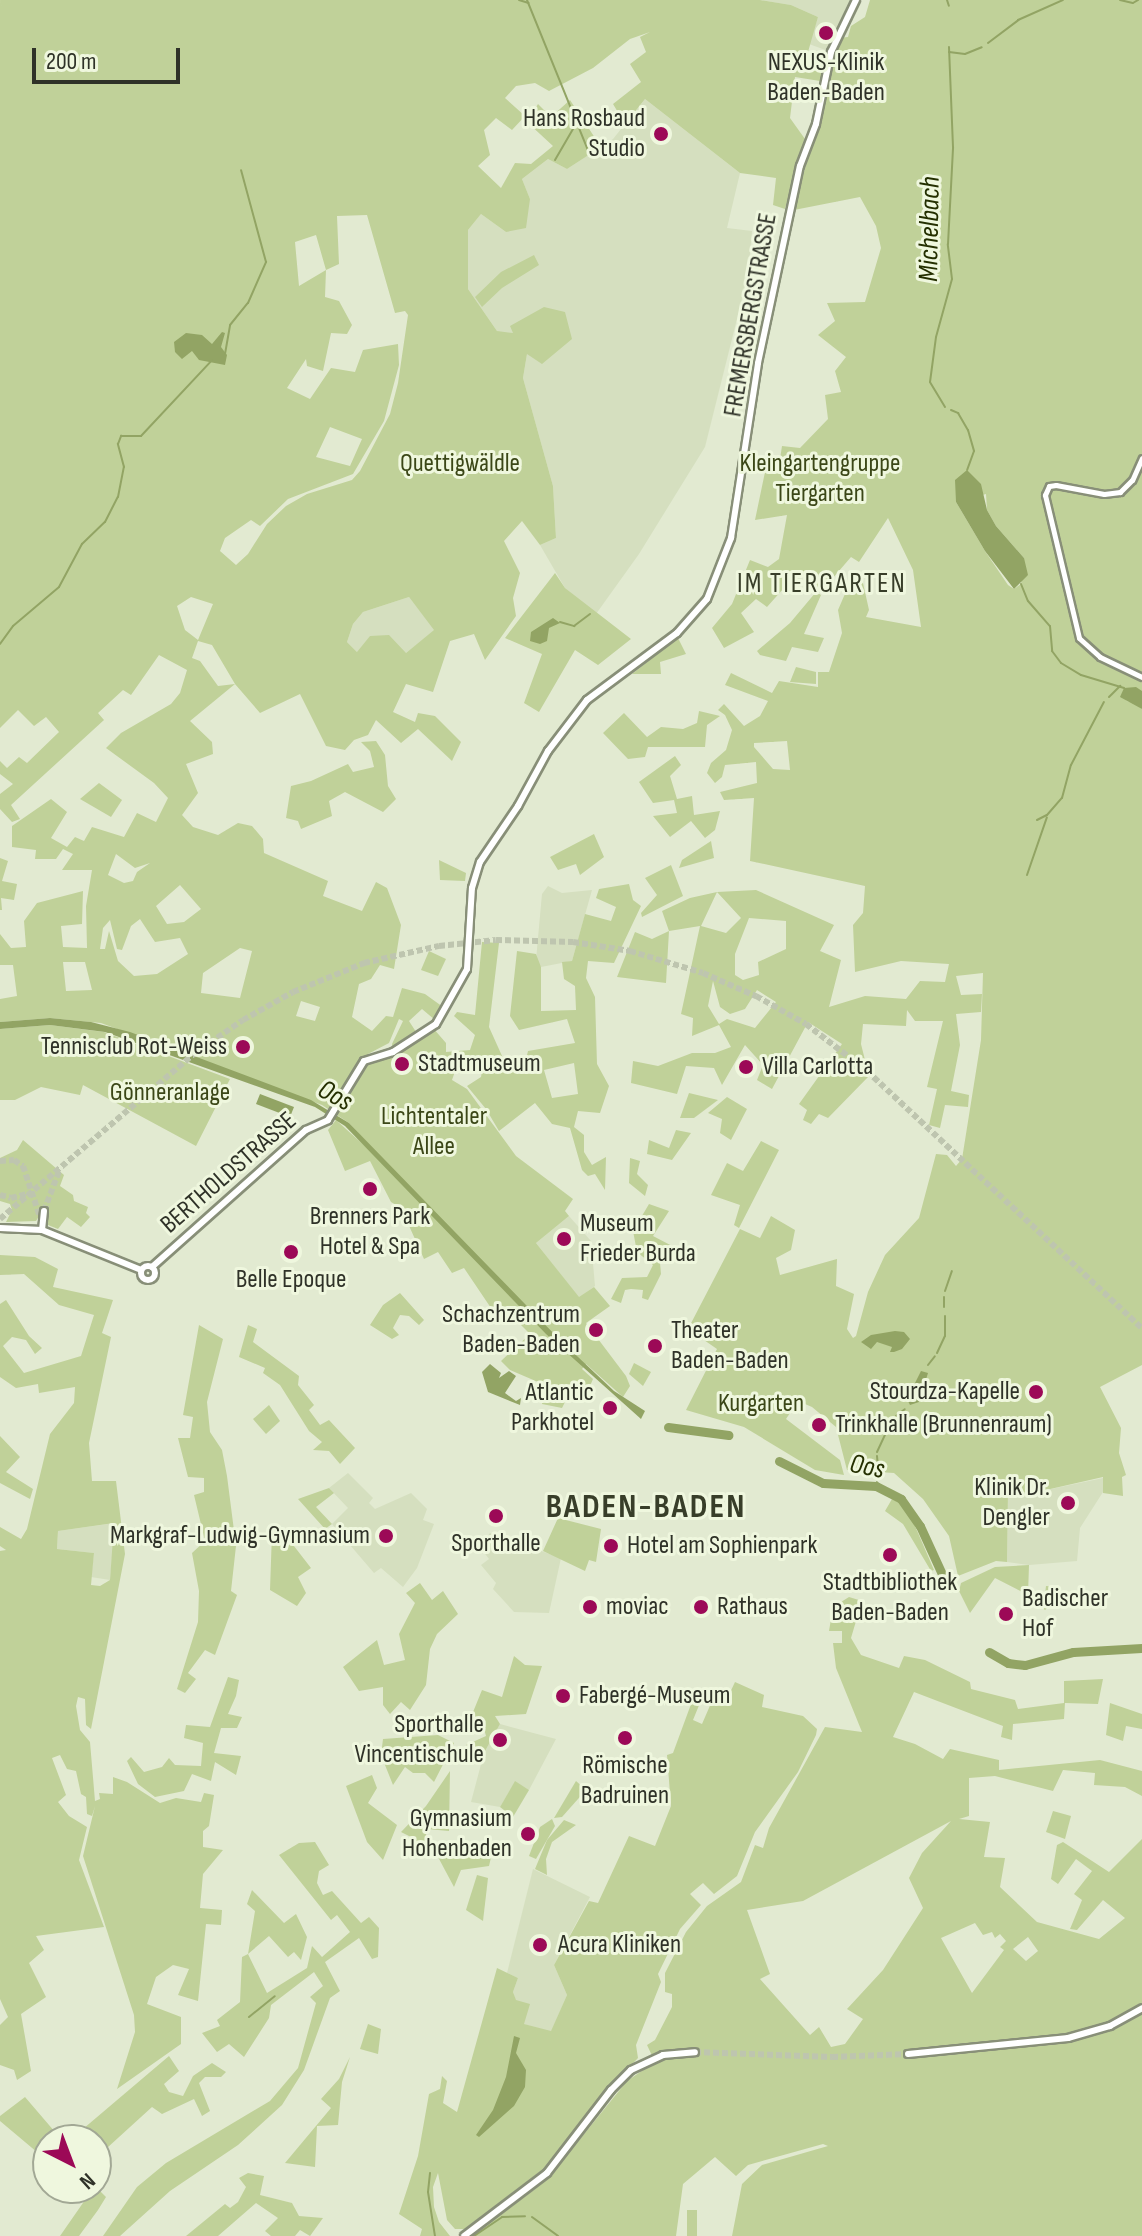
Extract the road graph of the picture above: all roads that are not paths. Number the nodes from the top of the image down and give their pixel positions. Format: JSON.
{"nodes":[{"id":1,"x":856,"y":0,"type":"edge"},
{"id":2,"x":1142,"y":458,"type":"edge"},
{"id":3,"x":1142,"y":677,"type":"edge"},
{"id":4,"x":332,"y":1115,"type":"joint"},
{"id":5,"x":42,"y":1212,"type":"tunnel mouth"},
{"id":6,"x":0,"y":1228,"type":"edge"},
{"id":7,"x":40,"y":1229,"type":"junction"},
{"id":8,"x":152,"y":1267,"type":"junction"},
{"id":9,"x":141,"y":1270,"type":"junction"},
{"id":10,"x":1142,"y":2008,"type":"edge"},
{"id":11,"x":695,"y":2052,"type":"tunnel mouth"},
{"id":12,"x":908,"y":2054,"type":"tunnel mouth"},
{"id":13,"x":464,"y":2236,"type":"edge"}],
"edges":[{"from":1,"to":4,"type":"main road","name":"FREMERSBERGSTRASSE"},
{"from":2,"to":3,"type":"street"},
{"from":4,"to":8,"type":"main road","name":"BERTHOLDSTRASSE"},
{"from":5,"to":7,"type":"main road"},
{"from":6,"to":7,"type":"main road"},
{"from":7,"to":9,"type":"main road"},
{"from":8,"to":9,"type":"main road"},
{"from":8,"to":9,"type":"main road"},
{"from":10,"to":12,"type":"main road"},
{"from":11,"to":13,"type":"main road"}]}
